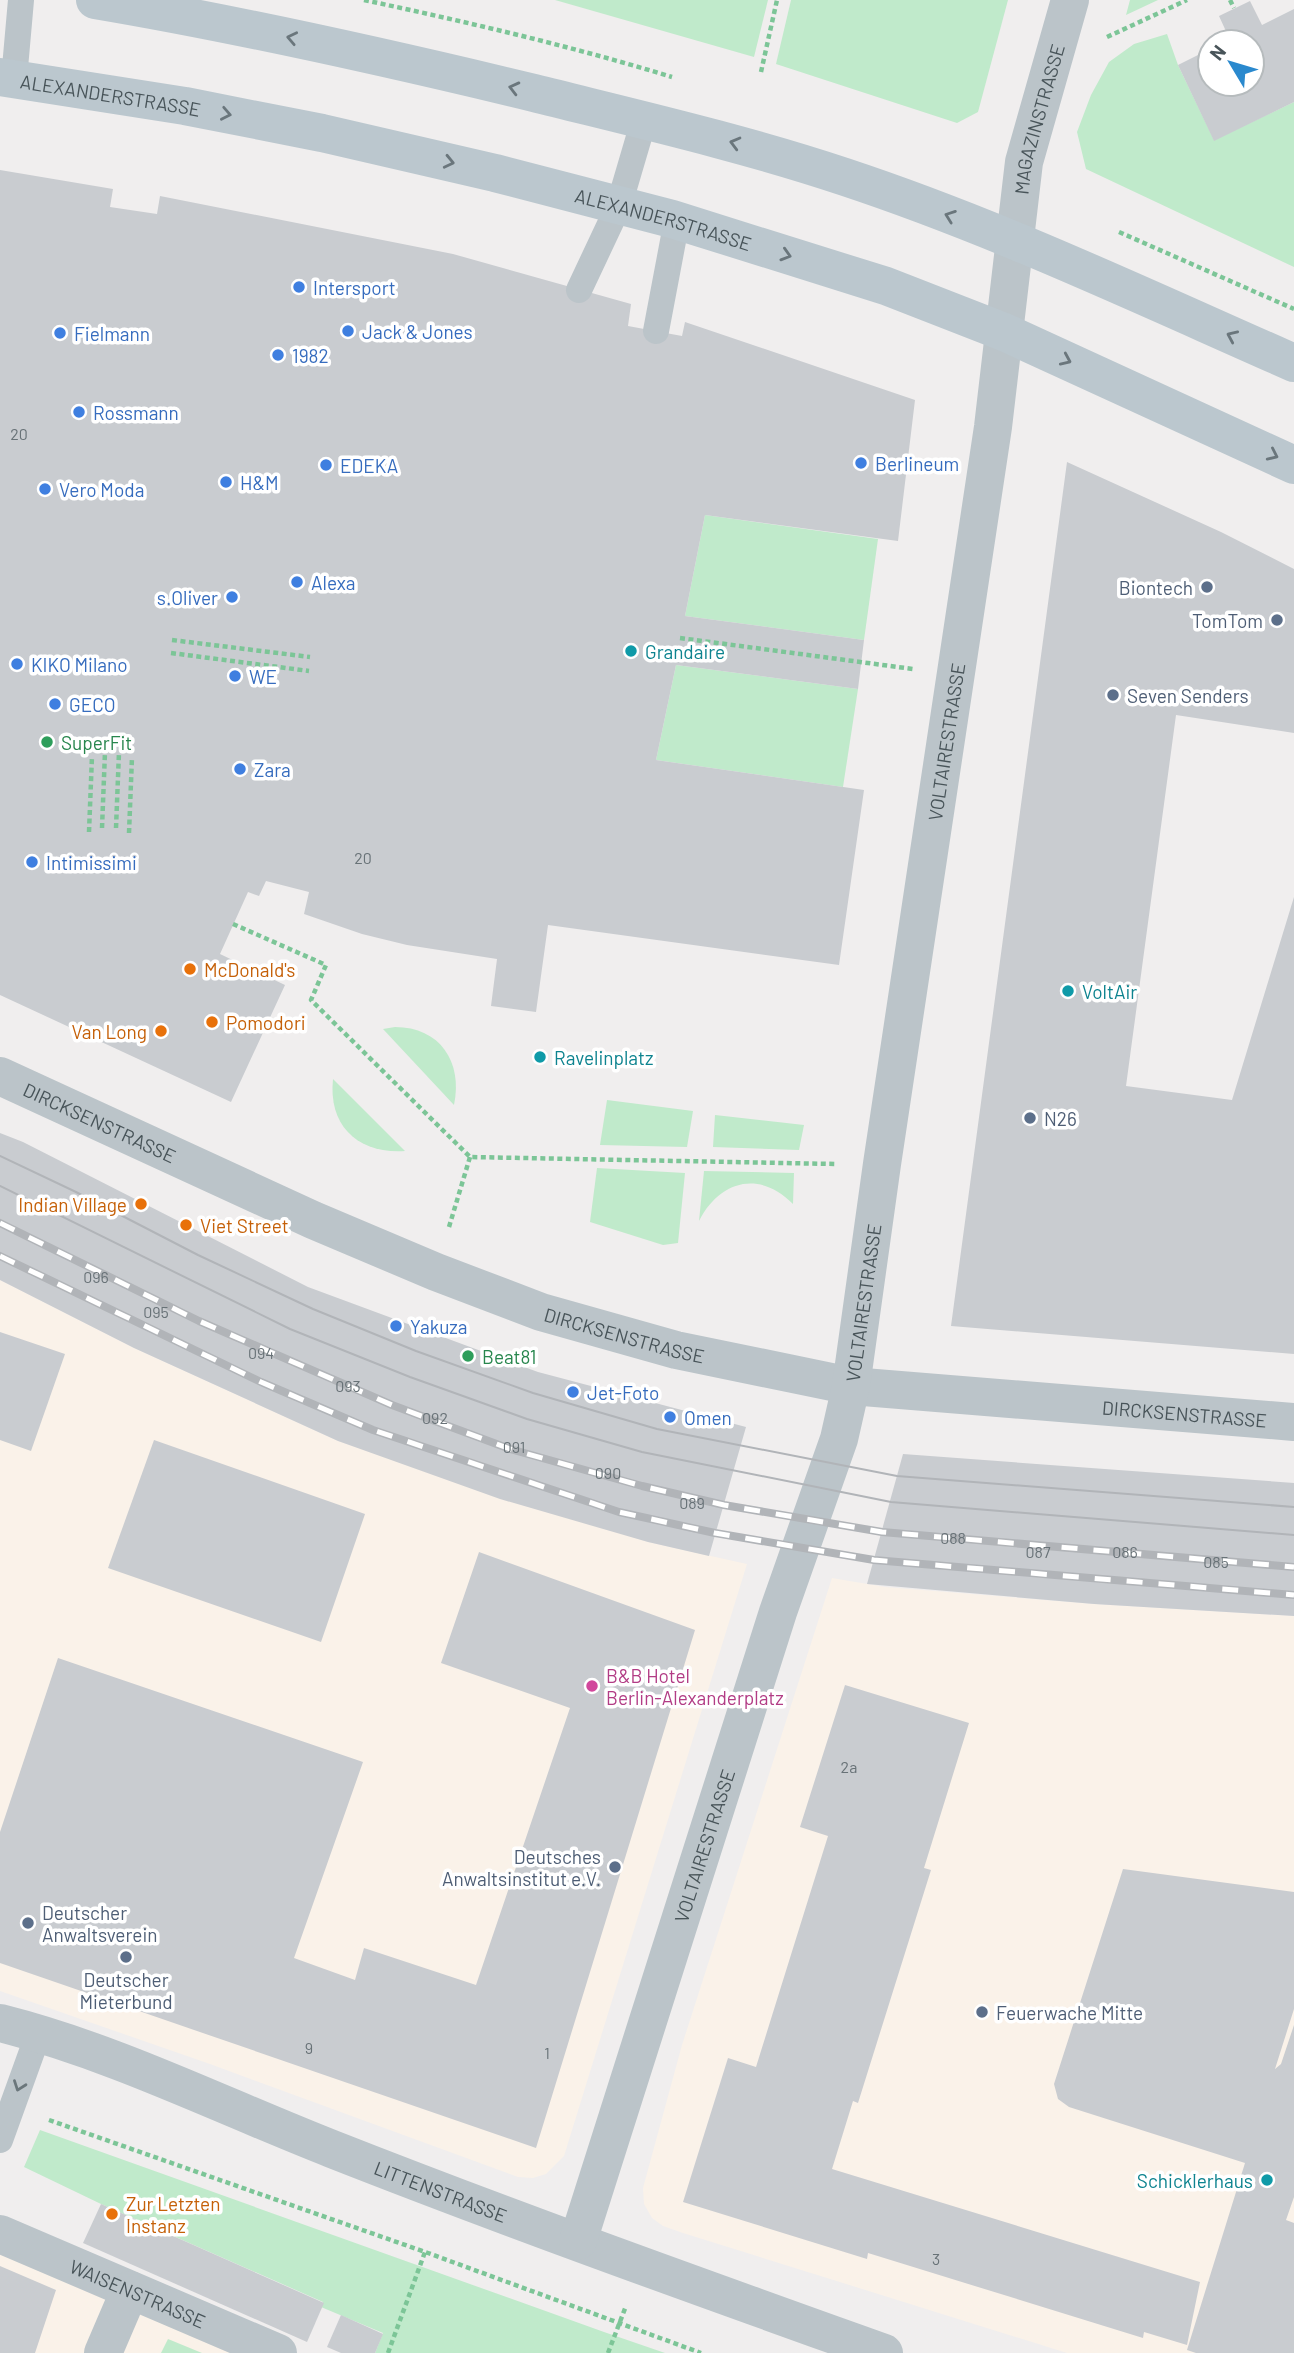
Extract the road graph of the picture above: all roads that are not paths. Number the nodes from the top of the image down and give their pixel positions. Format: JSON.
{"nodes":[{"id":1,"x":21,"y":0,"type":"edge"},
{"id":2,"x":96,"y":0,"type":"edge"},
{"id":3,"x":1066,"y":14,"type":"edge"},
{"id":4,"x":7,"y":78,"type":"edge"},
{"id":5,"x":644,"y":120,"type":"junction"},
{"id":6,"x":619,"y":205,"type":"junction"},
{"id":7,"x":677,"y":220,"type":"junction"},
{"id":8,"x":1014,"y":239,"type":"junction"},
{"id":9,"x":579,"y":290,"type":"dead end"},
{"id":10,"x":656,"y":331,"type":"dead end"},
{"id":11,"x":1004,"y":332,"type":"junction"},
{"id":12,"x":1294,"y":363,"type":"edge"},
{"id":13,"x":1294,"y":465,"type":"edge"},
{"id":14,"x":0,"y":1076,"type":"edge"},
{"id":15,"x":851,"y":1386,"type":"junction"},
{"id":16,"x":1294,"y":1422,"type":"edge"},
{"id":17,"x":0,"y":2023,"type":"edge"},
{"id":18,"x":39,"y":2032,"type":"junction"},
{"id":19,"x":0,"y":2140,"type":"edge"},
{"id":20,"x":0,"y":2234,"type":"edge"},
{"id":21,"x":578,"y":2241,"type":"junction"},
{"id":22,"x":130,"y":2290,"type":"junction"},
{"id":23,"x":103,"y":2353,"type":"edge"},
{"id":24,"x":278,"y":2353,"type":"edge"},
{"id":25,"x":884,"y":2353,"type":"edge"}],
"edges":[{"from":1,"to":4,"type":"lane"},
{"from":5,"to":2,"type":"main road","one_way":true},
{"from":3,"to":8,"type":"street","name":"MAGAZINSTRASSE"},
{"from":4,"to":6,"type":"main road","name":"ALEXANDERSTRASSE","one_way":true},
{"from":5,"to":6,"type":"lane"},
{"from":8,"to":5,"type":"main road","one_way":true},
{"from":6,"to":7,"type":"main road","name":"ALEXANDERSTRASSE"},
{"from":6,"to":9,"type":"lane"},
{"from":7,"to":10,"type":"lane"},
{"from":7,"to":11,"type":"main road","name":"ALEXANDERSTRASSE","one_way":true},
{"from":8,"to":11,"type":"street","name":"MAGAZINSTRASSE"},
{"from":12,"to":8,"type":"main road","one_way":true},
{"from":11,"to":13,"type":"main road","name":"ALEXANDERSTRASSE","one_way":true},
{"from":11,"to":15,"type":"street","name":"VOLTAIRESTRASSE"},
{"from":14,"to":15,"type":"street","name":"DIRCKSENSTRASSE"},
{"from":15,"to":16,"type":"street","name":"DIRCKSENSTRASSE"},
{"from":15,"to":21,"type":"street","name":"VOLTAIRESTRASSE"},
{"from":17,"to":18,"type":"street","name":"LITTENSTRASSE"},
{"from":18,"to":19,"type":"lane","one_way":true},
{"from":18,"to":21,"type":"street","name":"LITTENSTRASSE"},
{"from":20,"to":22,"type":"street","name":"WAISENSTRASSE"},
{"from":21,"to":25,"type":"street","name":"LITTENSTRASSE"},
{"from":22,"to":23,"type":"street"},
{"from":22,"to":24,"type":"street","name":"WAISENSTRASSE"}]}
